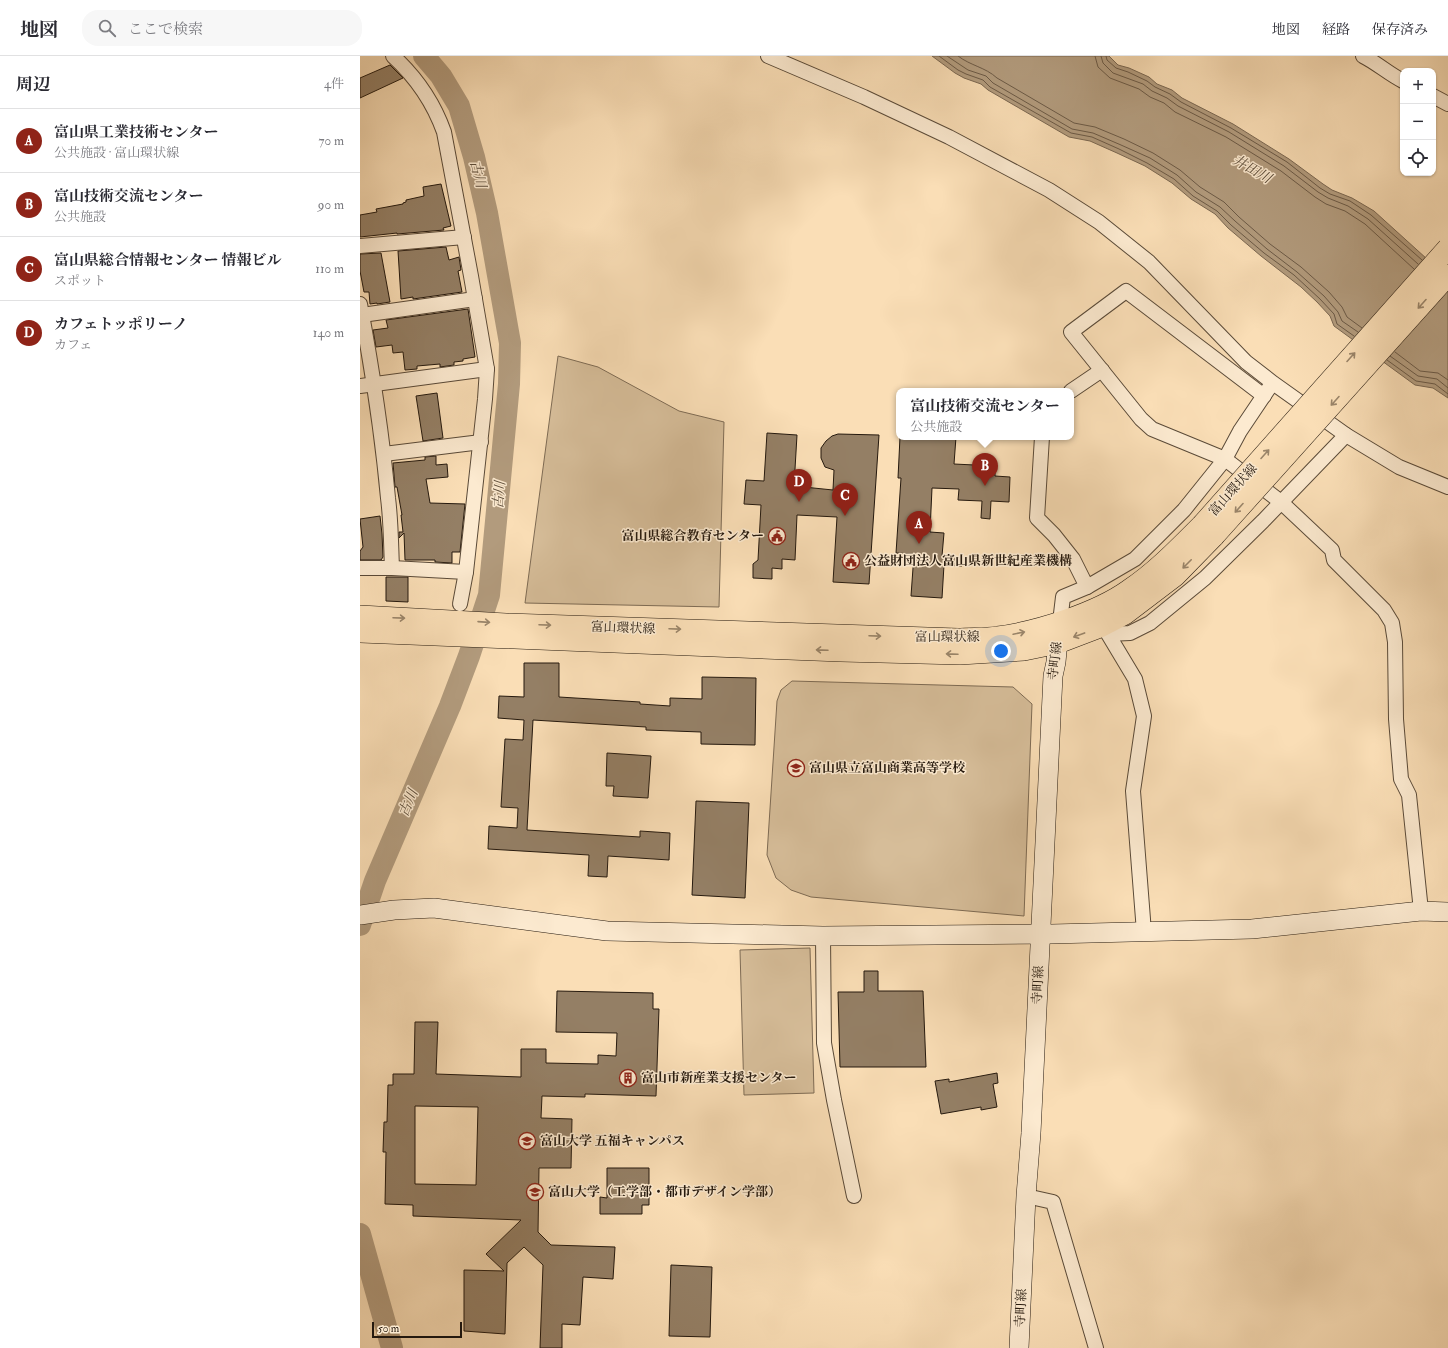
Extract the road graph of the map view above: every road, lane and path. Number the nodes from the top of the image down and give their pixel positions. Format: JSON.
{"nodes":[{"id":1,"x":393,"y":56,"type":"edge"},
{"id":2,"x":768,"y":56,"type":"edge"},
{"id":3,"x":1363,"y":56,"type":"edge"},
{"id":4,"x":1400,"y":80,"type":"edge"},
{"id":5,"x":1436,"y":98,"type":"edge"},
{"id":6,"x":1448,"y":104,"type":"edge"},
{"id":7,"x":464,"y":237,"type":"junction"},
{"id":8,"x":360,"y":246,"type":"edge"},
{"id":9,"x":1448,"y":248,"type":"edge"},
{"id":10,"x":1448,"y":275,"type":"edge"},
{"id":11,"x":475,"y":299,"type":"junction"},
{"id":12,"x":361,"y":310,"type":"edge"},
{"id":13,"x":486,"y":369,"type":"junction"},
{"id":14,"x":1102,"y":370,"type":"junction"},
{"id":15,"x":1273,"y":383,"type":"junction"},
{"id":16,"x":374,"y":384,"type":"junction"},
{"id":17,"x":360,"y":386,"type":"edge"},
{"id":18,"x":1074,"y":389,"type":"edge"},
{"id":19,"x":1264,"y":396,"type":"junction"},
{"id":20,"x":1346,"y":435,"type":"junction"},
{"id":21,"x":1042,"y":440,"type":"edge"},
{"id":22,"x":480,"y":442,"type":"junction"},
{"id":23,"x":384,"y":454,"type":"junction"},
{"id":24,"x":1225,"y":459,"type":"junction"},
{"id":25,"x":1448,"y":487,"type":"edge"},
{"id":26,"x":1281,"y":502,"type":"junction"},
{"id":27,"x":1208,"y":530,"type":"junction"},
{"id":28,"x":360,"y":568,"type":"edge"},
{"id":29,"x":392,"y":568,"type":"junction"},
{"id":30,"x":466,"y":572,"type":"junction"},
{"id":31,"x":1087,"y":586,"type":"junction"},
{"id":32,"x":360,"y":616,"type":"edge"},
{"id":33,"x":459,"y":620,"type":"junction"},
{"id":34,"x":1060,"y":622,"type":"junction"},
{"id":35,"x":503,"y":631,"type":"junction"},
{"id":36,"x":360,"y":632,"type":"edge"},
{"id":37,"x":1058,"y":643,"type":"junction"},
{"id":38,"x":1421,"y":911,"type":"junction"},
{"id":39,"x":1448,"y":912,"type":"edge"},
{"id":40,"x":360,"y":915,"type":"edge"},
{"id":41,"x":1144,"y":932,"type":"junction"},
{"id":42,"x":1040,"y":934,"type":"junction"},
{"id":43,"x":823,"y":936,"type":"junction"},
{"id":44,"x":854,"y":1196,"type":"dead end"},
{"id":45,"x":1026,"y":1196,"type":"junction"},
{"id":46,"x":1019,"y":1348,"type":"edge"},
{"id":47,"x":1096,"y":1348,"type":"edge"}],
"edges":[{"from":1,"to":7,"type":"street"},
{"from":2,"to":15,"type":"street"},
{"from":3,"to":4,"type":"street"},
{"from":5,"to":6,"type":"street"},
{"from":7,"to":8,"type":"street"},
{"from":7,"to":11,"type":"street"},
{"from":27,"to":9,"type":"main road","name":"富山環状線","one_way":true,"bridge":true},
{"from":10,"to":27,"type":"main road","name":"富山環状線","one_way":true,"bridge":true},
{"from":11,"to":12,"type":"street"},
{"from":11,"to":13,"type":"street"},
{"from":12,"to":16,"type":"street"},
{"from":13,"to":16,"type":"street"},
{"from":13,"to":22,"type":"street"},
{"from":14,"to":18,"type":"street"},
{"from":14,"to":19,"type":"street"},
{"from":14,"to":24,"type":"street"},
{"from":15,"to":19,"type":"street"},
{"from":15,"to":20,"type":"street"},
{"from":16,"to":17,"type":"street"},
{"from":16,"to":23,"type":"street"},
{"from":19,"to":24,"type":"street"},
{"from":20,"to":25,"type":"street"},
{"from":20,"to":26,"type":"street"},
{"from":21,"to":31,"type":"street"},
{"from":22,"to":23,"type":"street"},
{"from":22,"to":30,"type":"street"},
{"from":23,"to":29,"type":"street"},
{"from":24,"to":26,"type":"street"},
{"from":24,"to":31,"type":"street"},
{"from":26,"to":38,"type":"street"},
{"from":26,"to":41,"type":"street"},
{"from":27,"to":34,"type":"main road","name":"富山環状線"},
{"from":27,"to":37,"type":"main road","name":"富山環状線","one_way":true},
{"from":28,"to":29,"type":"street"},
{"from":29,"to":30,"type":"street"},
{"from":30,"to":33,"type":"street"},
{"from":31,"to":34,"type":"street"},
{"from":32,"to":33,"type":"main road","name":"富山環状線","one_way":true},
{"from":33,"to":35,"type":"main road","name":"富山環状線"},
{"from":33,"to":36,"type":"main road","name":"富山環状線"},
{"from":35,"to":34,"type":"main road","name":"富山環状線","one_way":true},
{"from":34,"to":37,"type":"street","name":"寺町線"},
{"from":37,"to":35,"type":"main road","name":"富山環状線","one_way":true},
{"from":37,"to":42,"type":"street","name":"寺町線"},
{"from":38,"to":39,"type":"street"},
{"from":38,"to":41,"type":"street"},
{"from":40,"to":43,"type":"street"},
{"from":41,"to":42,"type":"street"},
{"from":42,"to":43,"type":"street"},
{"from":42,"to":45,"type":"street","name":"寺町線"},
{"from":43,"to":44,"type":"street"},
{"from":45,"to":46,"type":"street","name":"寺町線"},
{"from":45,"to":47,"type":"street"}]}
